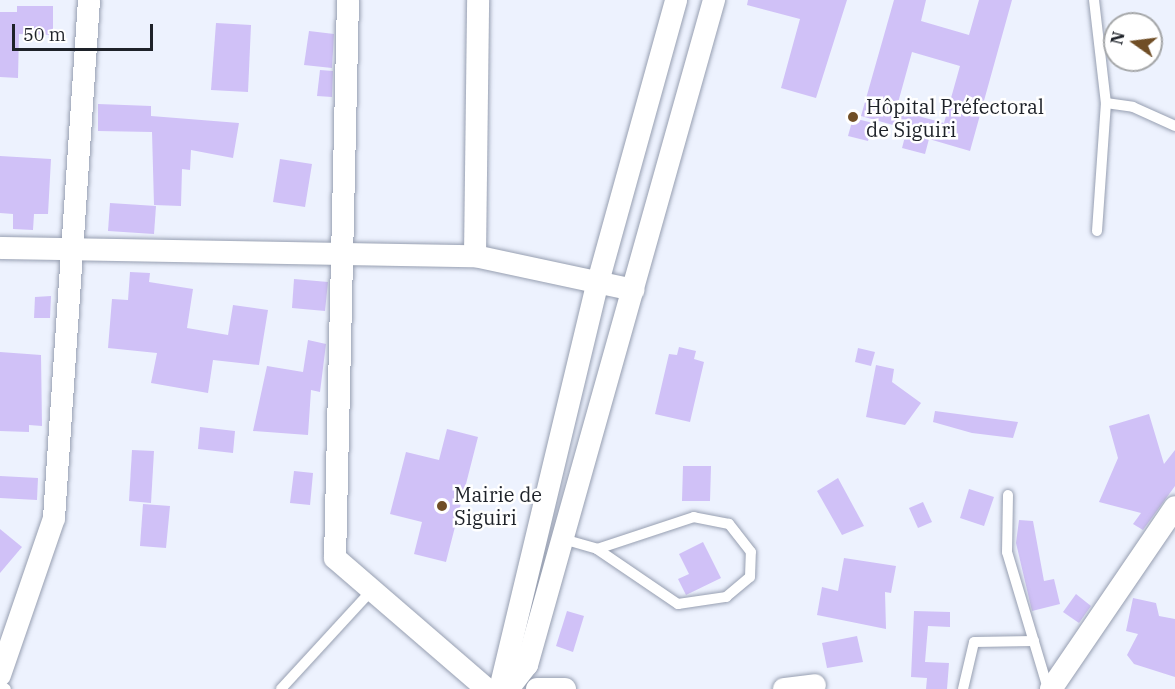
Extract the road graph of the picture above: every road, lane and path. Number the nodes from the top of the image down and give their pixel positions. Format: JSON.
{"nodes":[{"id":1,"x":89,"y":0,"type":"edge"},
{"id":2,"x":348,"y":0,"type":"edge"},
{"id":3,"x":478,"y":0,"type":"edge"},
{"id":4,"x":676,"y":0,"type":"edge"},
{"id":5,"x":714,"y":0,"type":"edge"},
{"id":6,"x":1094,"y":0,"type":"edge"},
{"id":7,"x":1106,"y":103,"type":"junction"},
{"id":8,"x":1175,"y":126,"type":"edge"},
{"id":9,"x":1097,"y":231,"type":"dead end"},
{"id":10,"x":0,"y":248,"type":"edge"},
{"id":11,"x":75,"y":250,"type":"junction"},
{"id":12,"x":475,"y":256,"type":"junction"},
{"id":13,"x":340,"y":257,"type":"junction"},
{"id":14,"x":598,"y":282,"type":"junction"},
{"id":15,"x":633,"y":290,"type":"junction"},
{"id":16,"x":1008,"y":495,"type":"dead end"},
{"id":17,"x":1173,"y":513,"type":"edge"},
{"id":18,"x":563,"y":539,"type":"junction"},
{"id":19,"x":597,"y":549,"type":"junction"},
{"id":20,"x":372,"y":590,"type":"junction"},
{"id":21,"x":1034,"y":641,"type":"junction"},
{"id":22,"x":0,"y":675,"type":"edge"},
{"id":23,"x":815,"y":685,"type":"dead end"},
{"id":24,"x":0,"y":686,"type":"edge"},
{"id":25,"x":6,"y":689,"type":"edge"},
{"id":26,"x":281,"y":689,"type":"edge"},
{"id":27,"x":487,"y":689,"type":"edge"},
{"id":28,"x":500,"y":689,"type":"edge"},
{"id":29,"x":508,"y":689,"type":"edge"},
{"id":30,"x":537,"y":689,"type":"edge"},
{"id":31,"x":565,"y":689,"type":"edge"},
{"id":32,"x":784,"y":689,"type":"edge"},
{"id":33,"x":963,"y":689,"type":"edge"},
{"id":34,"x":1049,"y":689,"type":"edge"}],
"edges":[{"from":1,"to":11,"type":"street"},
{"from":2,"to":13,"type":"street"},
{"from":3,"to":12,"type":"street"},
{"from":4,"to":14,"type":"street"},
{"from":5,"to":15,"type":"street"},
{"from":6,"to":7,"type":"lane"},
{"from":7,"to":8,"type":"lane"},
{"from":7,"to":9,"type":"lane"},
{"from":10,"to":11,"type":"street"},
{"from":11,"to":13,"type":"street"},
{"from":11,"to":22,"type":"street"},
{"from":12,"to":13,"type":"street"},
{"from":12,"to":14,"type":"street"},
{"from":13,"to":20,"type":"street"},
{"from":14,"to":15,"type":"street"},
{"from":14,"to":28,"type":"street"},
{"from":15,"to":18,"type":"street"},
{"from":16,"to":21,"type":"lane"},
{"from":17,"to":34,"type":"street"},
{"from":18,"to":19,"type":"lane"},
{"from":18,"to":29,"type":"street"},
{"from":19,"to":19,"type":"lane"},
{"from":20,"to":26,"type":"lane"},
{"from":20,"to":27,"type":"street"},
{"from":21,"to":33,"type":"lane"},
{"from":21,"to":34,"type":"lane"},
{"from":23,"to":32,"type":"street"},
{"from":24,"to":25,"type":"lane"},
{"from":30,"to":31,"type":"street"}]}
